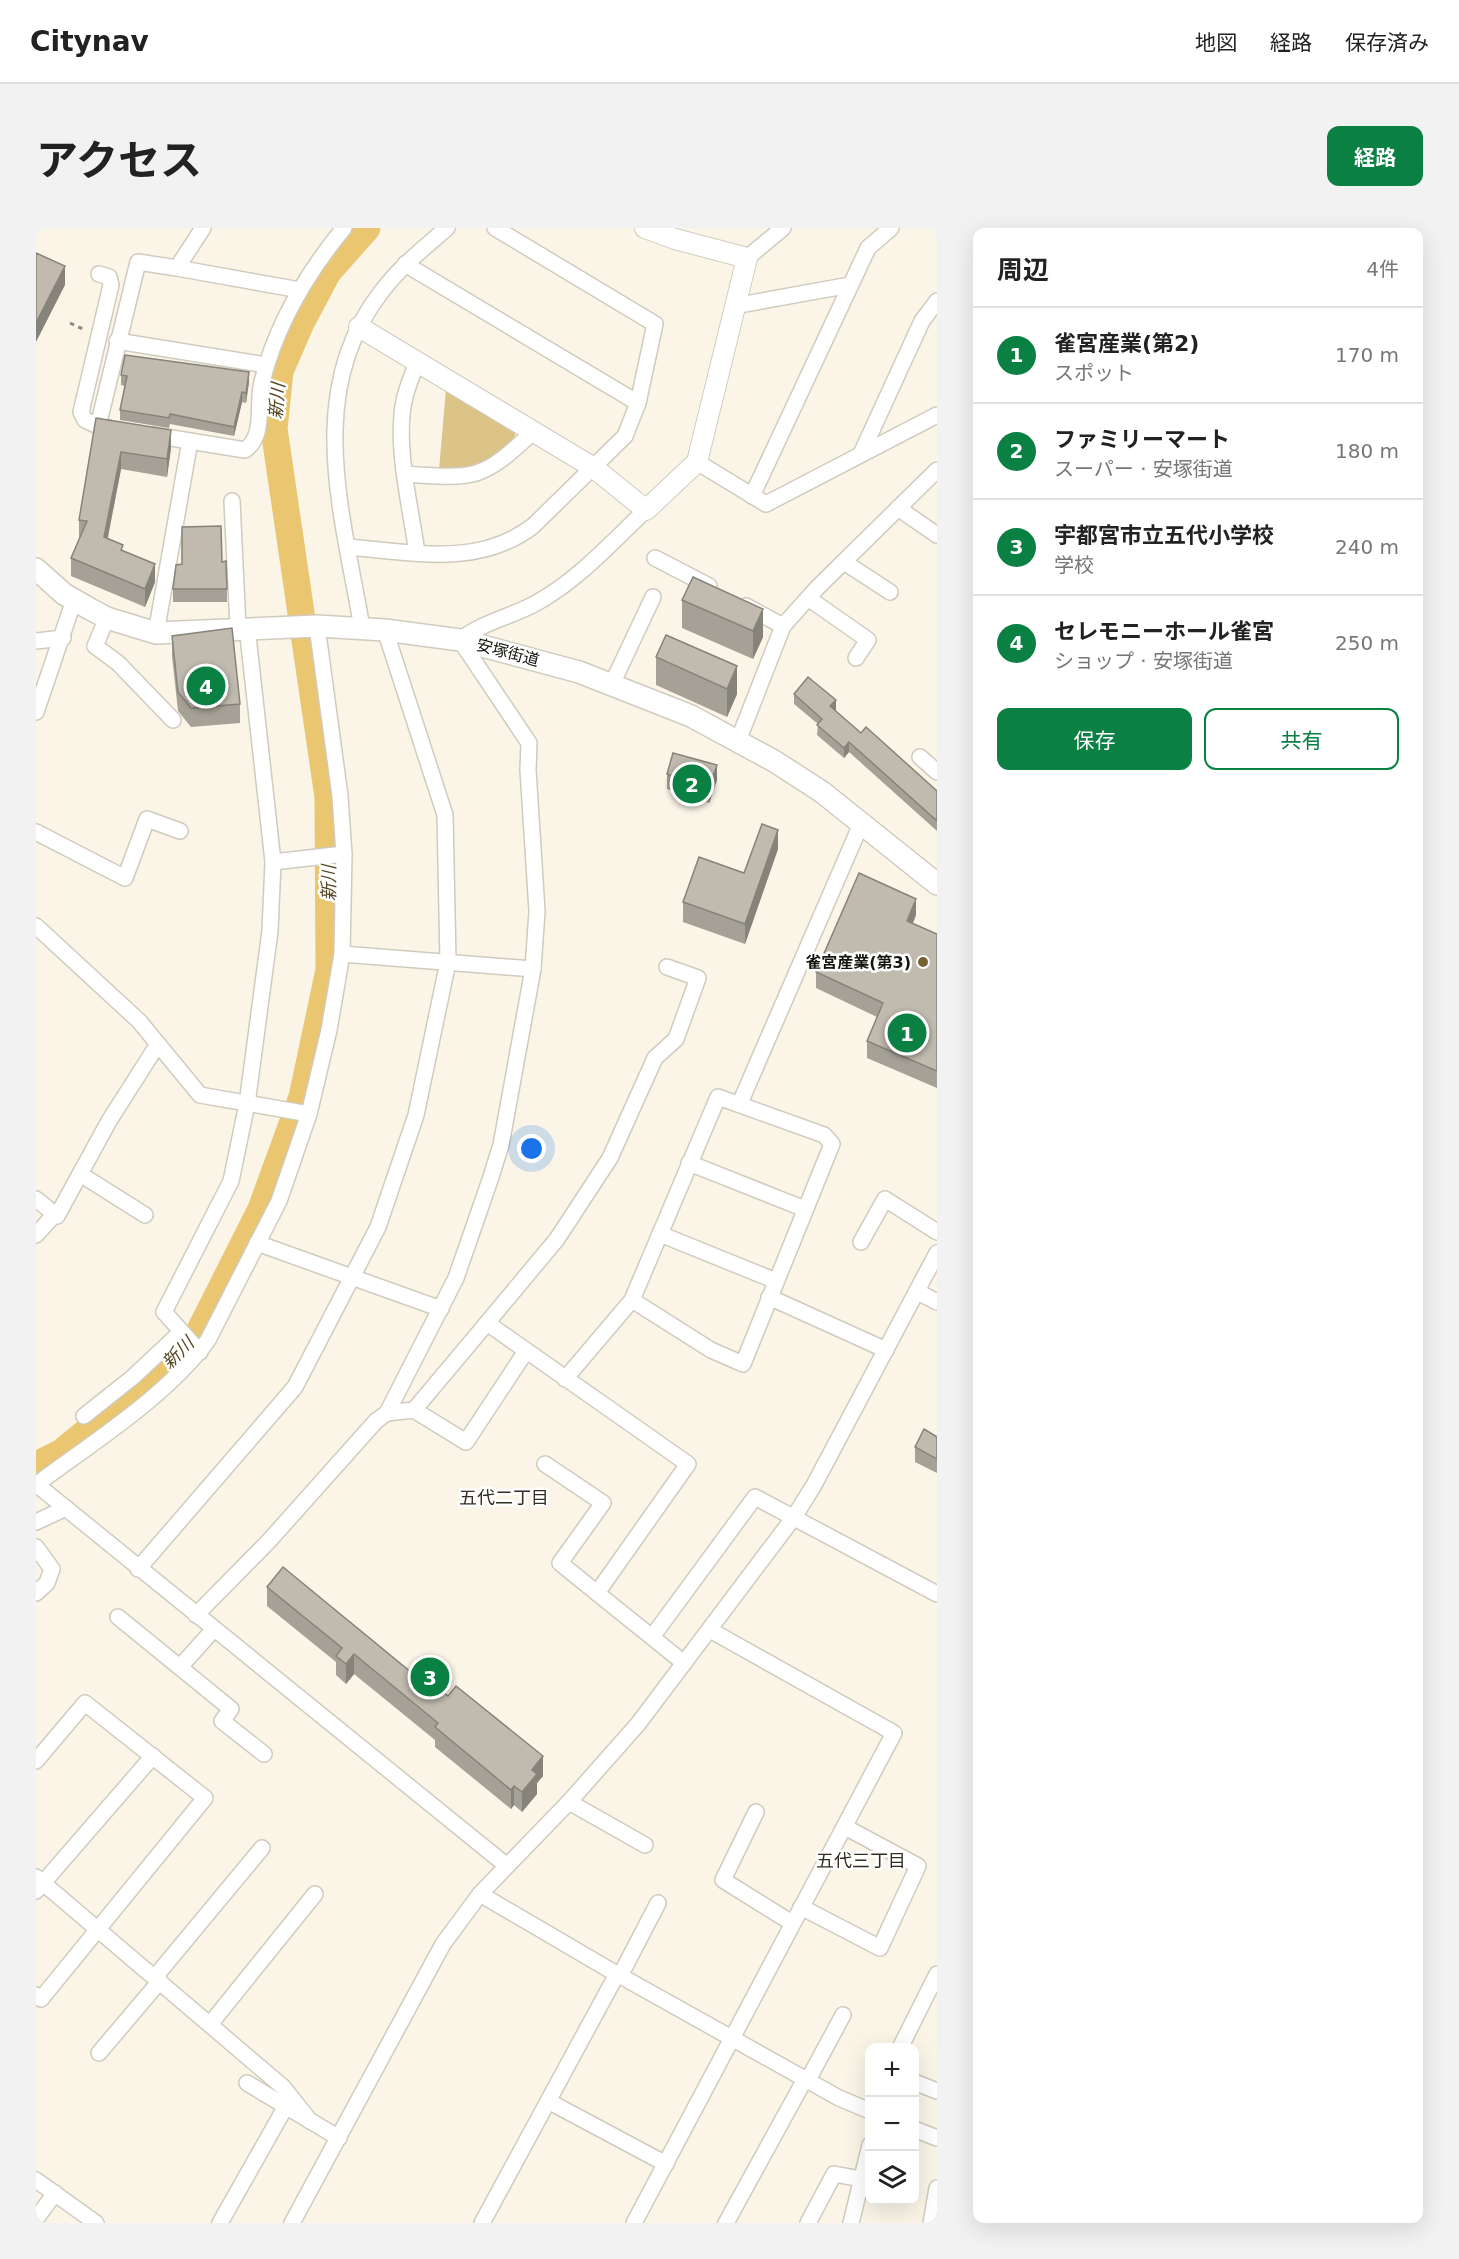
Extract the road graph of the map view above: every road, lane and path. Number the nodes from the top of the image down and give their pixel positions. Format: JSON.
{"nodes":[{"id":1,"x":202,"y":228,"type":"edge"},
{"id":2,"x":343,"y":228,"type":"edge"},
{"id":3,"x":447,"y":228,"type":"edge"},
{"id":4,"x":495,"y":228,"type":"edge"},
{"id":5,"x":783,"y":228,"type":"edge"},
{"id":6,"x":891,"y":228,"type":"edge"},
{"id":7,"x":651,"y":229,"type":"edge"},
{"id":8,"x":747,"y":258,"type":"junction"},
{"id":9,"x":405,"y":264,"type":"junction"},
{"id":10,"x":177,"y":268,"type":"junction"},
{"id":11,"x":99,"y":274,"type":"dead end"},
{"id":12,"x":850,"y":285,"type":"junction"},
{"id":13,"x":300,"y":290,"type":"junction"},
{"id":14,"x":937,"y":302,"type":"edge"},
{"id":15,"x":734,"y":306,"type":"junction"},
{"id":16,"x":70,"y":323,"type":"dead end"},
{"id":17,"x":359,"y":327,"type":"junction"},
{"id":18,"x":82,"y":329,"type":"dead end"},
{"id":19,"x":117,"y":341,"type":"junction"},
{"id":20,"x":417,"y":362,"type":"junction"},
{"id":21,"x":266,"y":365,"type":"junction"},
{"id":22,"x":638,"y":403,"type":"junction"},
{"id":23,"x":937,"y":415,"type":"edge"},
{"id":24,"x":98,"y":426,"type":"junction"},
{"id":25,"x":534,"y":431,"type":"junction"},
{"id":26,"x":190,"y":441,"type":"junction"},
{"id":27,"x":861,"y":454,"type":"junction"},
{"id":28,"x":697,"y":462,"type":"junction"},
{"id":29,"x":594,"y":468,"type":"junction"},
{"id":30,"x":406,"y":474,"type":"junction"},
{"id":31,"x":933,"y":480,"type":"edge"},
{"id":32,"x":752,"y":496,"type":"junction"},
{"id":33,"x":232,"y":501,"type":"dead end"},
{"id":34,"x":898,"y":508,"type":"junction"},
{"id":35,"x":646,"y":510,"type":"junction"},
{"id":36,"x":937,"y":536,"type":"edge"},
{"id":37,"x":348,"y":547,"type":"junction"},
{"id":38,"x":417,"y":553,"type":"junction"},
{"id":39,"x":655,"y":558,"type":"dead end"},
{"id":40,"x":844,"y":562,"type":"junction"},
{"id":41,"x":36,"y":570,"type":"edge"},
{"id":42,"x":890,"y":592,"type":"dead end"},
{"id":43,"x":652,"y":597,"type":"dead end"},
{"id":44,"x":808,"y":598,"type":"junction"},
{"id":45,"x":74,"y":600,"type":"junction"},
{"id":46,"x":108,"y":618,"type":"junction"},
{"id":47,"x":783,"y":626,"type":"junction"},
{"id":48,"x":308,"y":627,"type":"junction"},
{"id":49,"x":242,"y":628,"type":"junction"},
{"id":50,"x":362,"y":628,"type":"junction"},
{"id":51,"x":385,"y":630,"type":"junction"},
{"id":52,"x":156,"y":633,"type":"junction"},
{"id":53,"x":63,"y":638,"type":"junction"},
{"id":54,"x":460,"y":640,"type":"junction"},
{"id":55,"x":36,"y":641,"type":"edge"},
{"id":56,"x":856,"y":658,"type":"dead end"},
{"id":57,"x":612,"y":684,"type":"junction"},
{"id":58,"x":36,"y":712,"type":"edge"},
{"id":59,"x":173,"y":720,"type":"dead end"},
{"id":60,"x":738,"y":741,"type":"junction"},
{"id":61,"x":920,"y":757,"type":"dead end"},
{"id":62,"x":937,"y":772,"type":"edge"},
{"id":63,"x":861,"y":824,"type":"junction"},
{"id":64,"x":180,"y":831,"type":"dead end"},
{"id":65,"x":36,"y":832,"type":"edge"},
{"id":66,"x":341,"y":854,"type":"junction"},
{"id":67,"x":273,"y":862,"type":"junction"},
{"id":68,"x":934,"y":876,"type":"edge"},
{"id":69,"x":36,"y":926,"type":"edge"},
{"id":70,"x":342,"y":954,"type":"junction"},
{"id":71,"x":448,"y":962,"type":"junction"},
{"id":72,"x":668,"y":967,"type":"dead end"},
{"id":73,"x":533,"y":969,"type":"junction"},
{"id":74,"x":158,"y":1044,"type":"junction"},
{"id":75,"x":740,"y":1102,"type":"junction"},
{"id":76,"x":247,"y":1104,"type":"junction"},
{"id":77,"x":299,"y":1113,"type":"junction"},
{"id":78,"x":689,"y":1163,"type":"junction"},
{"id":79,"x":80,"y":1174,"type":"junction"},
{"id":80,"x":36,"y":1199,"type":"edge"},
{"id":81,"x":805,"y":1209,"type":"junction"},
{"id":82,"x":55,"y":1214,"type":"junction"},
{"id":83,"x":145,"y":1215,"type":"dead end"},
{"id":84,"x":937,"y":1232,"type":"edge"},
{"id":85,"x":660,"y":1234,"type":"junction"},
{"id":86,"x":36,"y":1235,"type":"edge"},
{"id":87,"x":861,"y":1242,"type":"dead end"},
{"id":88,"x":257,"y":1243,"type":"junction"},
{"id":89,"x":937,"y":1253,"type":"edge"},
{"id":90,"x":352,"y":1278,"type":"junction"},
{"id":91,"x":776,"y":1281,"type":"junction"},
{"id":92,"x":918,"y":1292,"type":"junction"},
{"id":93,"x":769,"y":1298,"type":"junction"},
{"id":94,"x":632,"y":1300,"type":"junction"},
{"id":95,"x":937,"y":1302,"type":"edge"},
{"id":96,"x":441,"y":1310,"type":"junction"},
{"id":97,"x":487,"y":1323,"type":"junction"},
{"id":98,"x":190,"y":1342,"type":"junction"},
{"id":99,"x":886,"y":1350,"type":"junction"},
{"id":100,"x":526,"y":1351,"type":"junction"},
{"id":101,"x":565,"y":1379,"type":"junction"},
{"id":102,"x":414,"y":1410,"type":"junction"},
{"id":103,"x":387,"y":1413,"type":"junction"},
{"id":104,"x":84,"y":1416,"type":"dead end"},
{"id":105,"x":545,"y":1464,"type":"dead end"},
{"id":106,"x":36,"y":1484,"type":"edge"},
{"id":107,"x":66,"y":1509,"type":"junction"},
{"id":108,"x":794,"y":1517,"type":"junction"},
{"id":109,"x":36,"y":1522,"type":"edge"},
{"id":110,"x":36,"y":1547,"type":"edge"},
{"id":111,"x":138,"y":1569,"type":"junction"},
{"id":112,"x":36,"y":1593,"type":"edge"},
{"id":113,"x":597,"y":1593,"type":"junction"},
{"id":114,"x":937,"y":1594,"type":"edge"},
{"id":115,"x":196,"y":1615,"type":"junction"},
{"id":116,"x":118,"y":1617,"type":"dead end"},
{"id":117,"x":214,"y":1629,"type":"junction"},
{"id":118,"x":710,"y":1630,"type":"junction"},
{"id":119,"x":652,"y":1637,"type":"junction"},
{"id":120,"x":684,"y":1663,"type":"junction"},
{"id":121,"x":180,"y":1667,"type":"junction"},
{"id":122,"x":264,"y":1754,"type":"dead end"},
{"id":123,"x":153,"y":1756,"type":"junction"},
{"id":124,"x":36,"y":1761,"type":"edge"},
{"id":125,"x":569,"y":1802,"type":"junction"},
{"id":126,"x":756,"y":1812,"type":"dead end"},
{"id":127,"x":845,"y":1827,"type":"junction"},
{"id":128,"x":645,"y":1845,"type":"dead end"},
{"id":129,"x":262,"y":1848,"type":"dead end"},
{"id":130,"x":507,"y":1866,"type":"junction"},
{"id":131,"x":38,"y":1884,"type":"edge"},
{"id":132,"x":315,"y":1894,"type":"dead end"},
{"id":133,"x":480,"y":1894,"type":"junction"},
{"id":134,"x":658,"y":1903,"type":"dead end"},
{"id":135,"x":801,"y":1907,"type":"junction"},
{"id":136,"x":792,"y":1923,"type":"junction"},
{"id":137,"x":98,"y":1929,"type":"junction"},
{"id":138,"x":937,"y":1974,"type":"edge"},
{"id":139,"x":620,"y":1976,"type":"junction"},
{"id":140,"x":157,"y":1979,"type":"junction"},
{"id":141,"x":36,"y":1995,"type":"edge"},
{"id":142,"x":922,"y":2004,"type":"junction"},
{"id":143,"x":937,"y":2010,"type":"edge"},
{"id":144,"x":843,"y":2015,"type":"dead end"},
{"id":145,"x":211,"y":2024,"type":"junction"},
{"id":146,"x":732,"y":2039,"type":"junction"},
{"id":147,"x":902,"y":2043,"type":"edge"},
{"id":148,"x":99,"y":2053,"type":"dead end"},
{"id":149,"x":806,"y":2079,"type":"junction"},
{"id":150,"x":247,"y":2083,"type":"dead end"},
{"id":151,"x":919,"y":2084,"type":"edge"},
{"id":152,"x":937,"y":2091,"type":"edge"},
{"id":153,"x":548,"y":2101,"type":"junction"},
{"id":154,"x":286,"y":2106,"type":"junction"},
{"id":155,"x":865,"y":2108,"type":"edge"},
{"id":156,"x":310,"y":2121,"type":"junction"},
{"id":157,"x":919,"y":2131,"type":"edge"},
{"id":158,"x":339,"y":2138,"type":"junction"},
{"id":159,"x":937,"y":2138,"type":"edge"},
{"id":160,"x":868,"y":2151,"type":"edge"},
{"id":161,"x":666,"y":2164,"type":"junction"},
{"id":162,"x":861,"y":2179,"type":"junction"},
{"id":163,"x":36,"y":2180,"type":"edge"},
{"id":164,"x":937,"y":2188,"type":"edge"},
{"id":165,"x":55,"y":2193,"type":"junction"},
{"id":166,"x":36,"y":2219,"type":"edge"},
{"id":167,"x":96,"y":2223,"type":"edge"},
{"id":168,"x":220,"y":2223,"type":"edge"},
{"id":169,"x":292,"y":2223,"type":"edge"},
{"id":170,"x":482,"y":2223,"type":"edge"},
{"id":171,"x":634,"y":2223,"type":"edge"},
{"id":172,"x":726,"y":2223,"type":"edge"},
{"id":173,"x":808,"y":2223,"type":"edge"},
{"id":174,"x":851,"y":2223,"type":"edge"},
{"id":175,"x":931,"y":2223,"type":"edge"}],
"edges":[{"from":1,"to":10,"type":"street"},
{"from":2,"to":13,"type":"street"},
{"from":3,"to":9,"type":"street"},
{"from":4,"to":22,"type":"street"},
{"from":5,"to":8,"type":"street"},
{"from":6,"to":12,"type":"street"},
{"from":7,"to":8,"type":"street"},
{"from":8,"to":15,"type":"street"},
{"from":9,"to":17,"type":"street"},
{"from":9,"to":22,"type":"street"},
{"from":10,"to":13,"type":"street"},
{"from":10,"to":19,"type":"street"},
{"from":11,"to":24,"type":"street"},
{"from":12,"to":15,"type":"street"},
{"from":12,"to":32,"type":"street"},
{"from":13,"to":21,"type":"street"},
{"from":14,"to":27,"type":"street"},
{"from":15,"to":28,"type":"street"},
{"from":16,"to":18,"type":"path"},
{"from":17,"to":20,"type":"street"},
{"from":17,"to":37,"type":"street"},
{"from":19,"to":21,"type":"street"},
{"from":19,"to":24,"type":"street"},
{"from":20,"to":25,"type":"street"},
{"from":20,"to":30,"type":"street"},
{"from":21,"to":26,"type":"street"},
{"from":22,"to":29,"type":"street"},
{"from":23,"to":27,"type":"street"},
{"from":24,"to":26,"type":"street"},
{"from":25,"to":29,"type":"street"},
{"from":25,"to":30,"type":"street"},
{"from":26,"to":52,"type":"street"},
{"from":27,"to":32,"type":"street"},
{"from":28,"to":32,"type":"street"},
{"from":28,"to":35,"type":"street"},
{"from":29,"to":35,"type":"street"},
{"from":29,"to":38,"type":"street"},
{"from":30,"to":38,"type":"street"},
{"from":31,"to":34,"type":"street"},
{"from":33,"to":49,"type":"street"},
{"from":34,"to":36,"type":"street"},
{"from":34,"to":40,"type":"street"},
{"from":35,"to":54,"type":"street"},
{"from":37,"to":38,"type":"street"},
{"from":37,"to":50,"type":"street"},
{"from":39,"to":47,"type":"street"},
{"from":40,"to":42,"type":"street"},
{"from":40,"to":44,"type":"street"},
{"from":41,"to":45,"type":"main road","name":"安塚街道"},
{"from":43,"to":57,"type":"street"},
{"from":44,"to":47,"type":"street"},
{"from":44,"to":56,"type":"street"},
{"from":45,"to":46,"type":"main road","name":"安塚街道"},
{"from":45,"to":53,"type":"street"},
{"from":46,"to":52,"type":"main road","name":"安塚街道"},
{"from":46,"to":59,"type":"street"},
{"from":47,"to":60,"type":"street"},
{"from":48,"to":49,"type":"main road","name":"安塚街道"},
{"from":48,"to":50,"type":"main road","name":"安塚街道"},
{"from":48,"to":66,"type":"street"},
{"from":49,"to":52,"type":"main road","name":"安塚街道"},
{"from":49,"to":67,"type":"street"},
{"from":50,"to":51,"type":"main road","name":"安塚街道"},
{"from":51,"to":54,"type":"main road","name":"安塚街道"},
{"from":51,"to":71,"type":"street"},
{"from":53,"to":55,"type":"street"},
{"from":53,"to":58,"type":"street"},
{"from":54,"to":57,"type":"main road","name":"安塚街道"},
{"from":54,"to":73,"type":"street"},
{"from":57,"to":60,"type":"main road","name":"安塚街道"},
{"from":60,"to":63,"type":"main road","name":"安塚街道"},
{"from":61,"to":62,"type":"street"},
{"from":63,"to":68,"type":"main road","name":"安塚街道"},
{"from":63,"to":75,"type":"street"},
{"from":64,"to":65,"type":"street"},
{"from":66,"to":67,"type":"street"},
{"from":66,"to":70,"type":"street"},
{"from":67,"to":76,"type":"street"},
{"from":69,"to":74,"type":"street"},
{"from":70,"to":71,"type":"street"},
{"from":70,"to":77,"type":"street"},
{"from":71,"to":73,"type":"street"},
{"from":71,"to":90,"type":"street"},
{"from":72,"to":97,"type":"street"},
{"from":73,"to":96,"type":"street"},
{"from":74,"to":76,"type":"street"},
{"from":74,"to":79,"type":"street"},
{"from":75,"to":78,"type":"street"},
{"from":75,"to":81,"type":"street"},
{"from":76,"to":77,"type":"street"},
{"from":76,"to":98,"type":"street"},
{"from":77,"to":88,"type":"street"},
{"from":78,"to":81,"type":"street"},
{"from":78,"to":85,"type":"street"},
{"from":79,"to":82,"type":"street"},
{"from":79,"to":83,"type":"street"},
{"from":80,"to":82,"type":"street"},
{"from":81,"to":91,"type":"street"},
{"from":82,"to":86,"type":"street"},
{"from":84,"to":87,"type":"street"},
{"from":85,"to":91,"type":"street"},
{"from":85,"to":94,"type":"street"},
{"from":88,"to":90,"type":"street"},
{"from":88,"to":98,"type":"street"},
{"from":89,"to":92,"type":"street"},
{"from":90,"to":96,"type":"street"},
{"from":90,"to":111,"type":"street"},
{"from":91,"to":93,"type":"street"},
{"from":92,"to":95,"type":"street"},
{"from":92,"to":99,"type":"street"},
{"from":93,"to":94,"type":"street"},
{"from":93,"to":99,"type":"street"},
{"from":94,"to":101,"type":"street"},
{"from":96,"to":103,"type":"street"},
{"from":97,"to":100,"type":"street"},
{"from":97,"to":102,"type":"street"},
{"from":98,"to":104,"type":"street"},
{"from":98,"to":106,"type":"street"},
{"from":99,"to":108,"type":"street"},
{"from":100,"to":101,"type":"street"},
{"from":100,"to":102,"type":"street"},
{"from":101,"to":113,"type":"street"},
{"from":102,"to":103,"type":"street"},
{"from":103,"to":115,"type":"street"},
{"from":105,"to":113,"type":"street"},
{"from":106,"to":107,"type":"street"},
{"from":107,"to":109,"type":"street"},
{"from":107,"to":111,"type":"street"},
{"from":108,"to":114,"type":"street"},
{"from":108,"to":118,"type":"street"},
{"from":108,"to":119,"type":"street"},
{"from":110,"to":112,"type":"street"},
{"from":111,"to":115,"type":"street"},
{"from":113,"to":119,"type":"street"},
{"from":115,"to":117,"type":"street"},
{"from":116,"to":121,"type":"street"},
{"from":117,"to":121,"type":"street"},
{"from":117,"to":130,"type":"street"},
{"from":118,"to":120,"type":"street"},
{"from":118,"to":127,"type":"street"},
{"from":119,"to":120,"type":"street"},
{"from":120,"to":125,"type":"street"},
{"from":121,"to":122,"type":"street"},
{"from":123,"to":124,"type":"street"},
{"from":123,"to":131,"type":"street"},
{"from":123,"to":137,"type":"street"},
{"from":125,"to":128,"type":"street"},
{"from":125,"to":130,"type":"street"},
{"from":126,"to":136,"type":"street"},
{"from":127,"to":135,"type":"street"},
{"from":127,"to":135,"type":"street"},
{"from":129,"to":140,"type":"street"},
{"from":130,"to":133,"type":"street"},
{"from":131,"to":137,"type":"street"},
{"from":132,"to":145,"type":"street"},
{"from":133,"to":139,"type":"street"},
{"from":133,"to":158,"type":"street"},
{"from":134,"to":139,"type":"street"},
{"from":135,"to":136,"type":"street"},
{"from":136,"to":146,"type":"street"},
{"from":137,"to":140,"type":"street"},
{"from":137,"to":141,"type":"street"},
{"from":138,"to":142,"type":"street"},
{"from":139,"to":146,"type":"street"},
{"from":139,"to":153,"type":"street"},
{"from":140,"to":145,"type":"street"},
{"from":140,"to":148,"type":"street"},
{"from":142,"to":143,"type":"street"},
{"from":142,"to":147,"type":"street"},
{"from":144,"to":149,"type":"street"},
{"from":145,"to":156,"type":"street"},
{"from":146,"to":149,"type":"street"},
{"from":146,"to":161,"type":"street"},
{"from":149,"to":155,"type":"street"},
{"from":149,"to":172,"type":"street"},
{"from":150,"to":154,"type":"street"},
{"from":151,"to":152,"type":"street"},
{"from":153,"to":161,"type":"street"},
{"from":153,"to":170,"type":"street"},
{"from":154,"to":156,"type":"street"},
{"from":154,"to":168,"type":"street"},
{"from":156,"to":158,"type":"street"},
{"from":157,"to":159,"type":"street"},
{"from":158,"to":169,"type":"street"},
{"from":160,"to":162,"type":"street"},
{"from":161,"to":171,"type":"street"},
{"from":162,"to":173,"type":"street"},
{"from":162,"to":174,"type":"street"},
{"from":163,"to":165,"type":"street"},
{"from":164,"to":175,"type":"street"},
{"from":165,"to":166,"type":"street"},
{"from":165,"to":167,"type":"street"}]}
